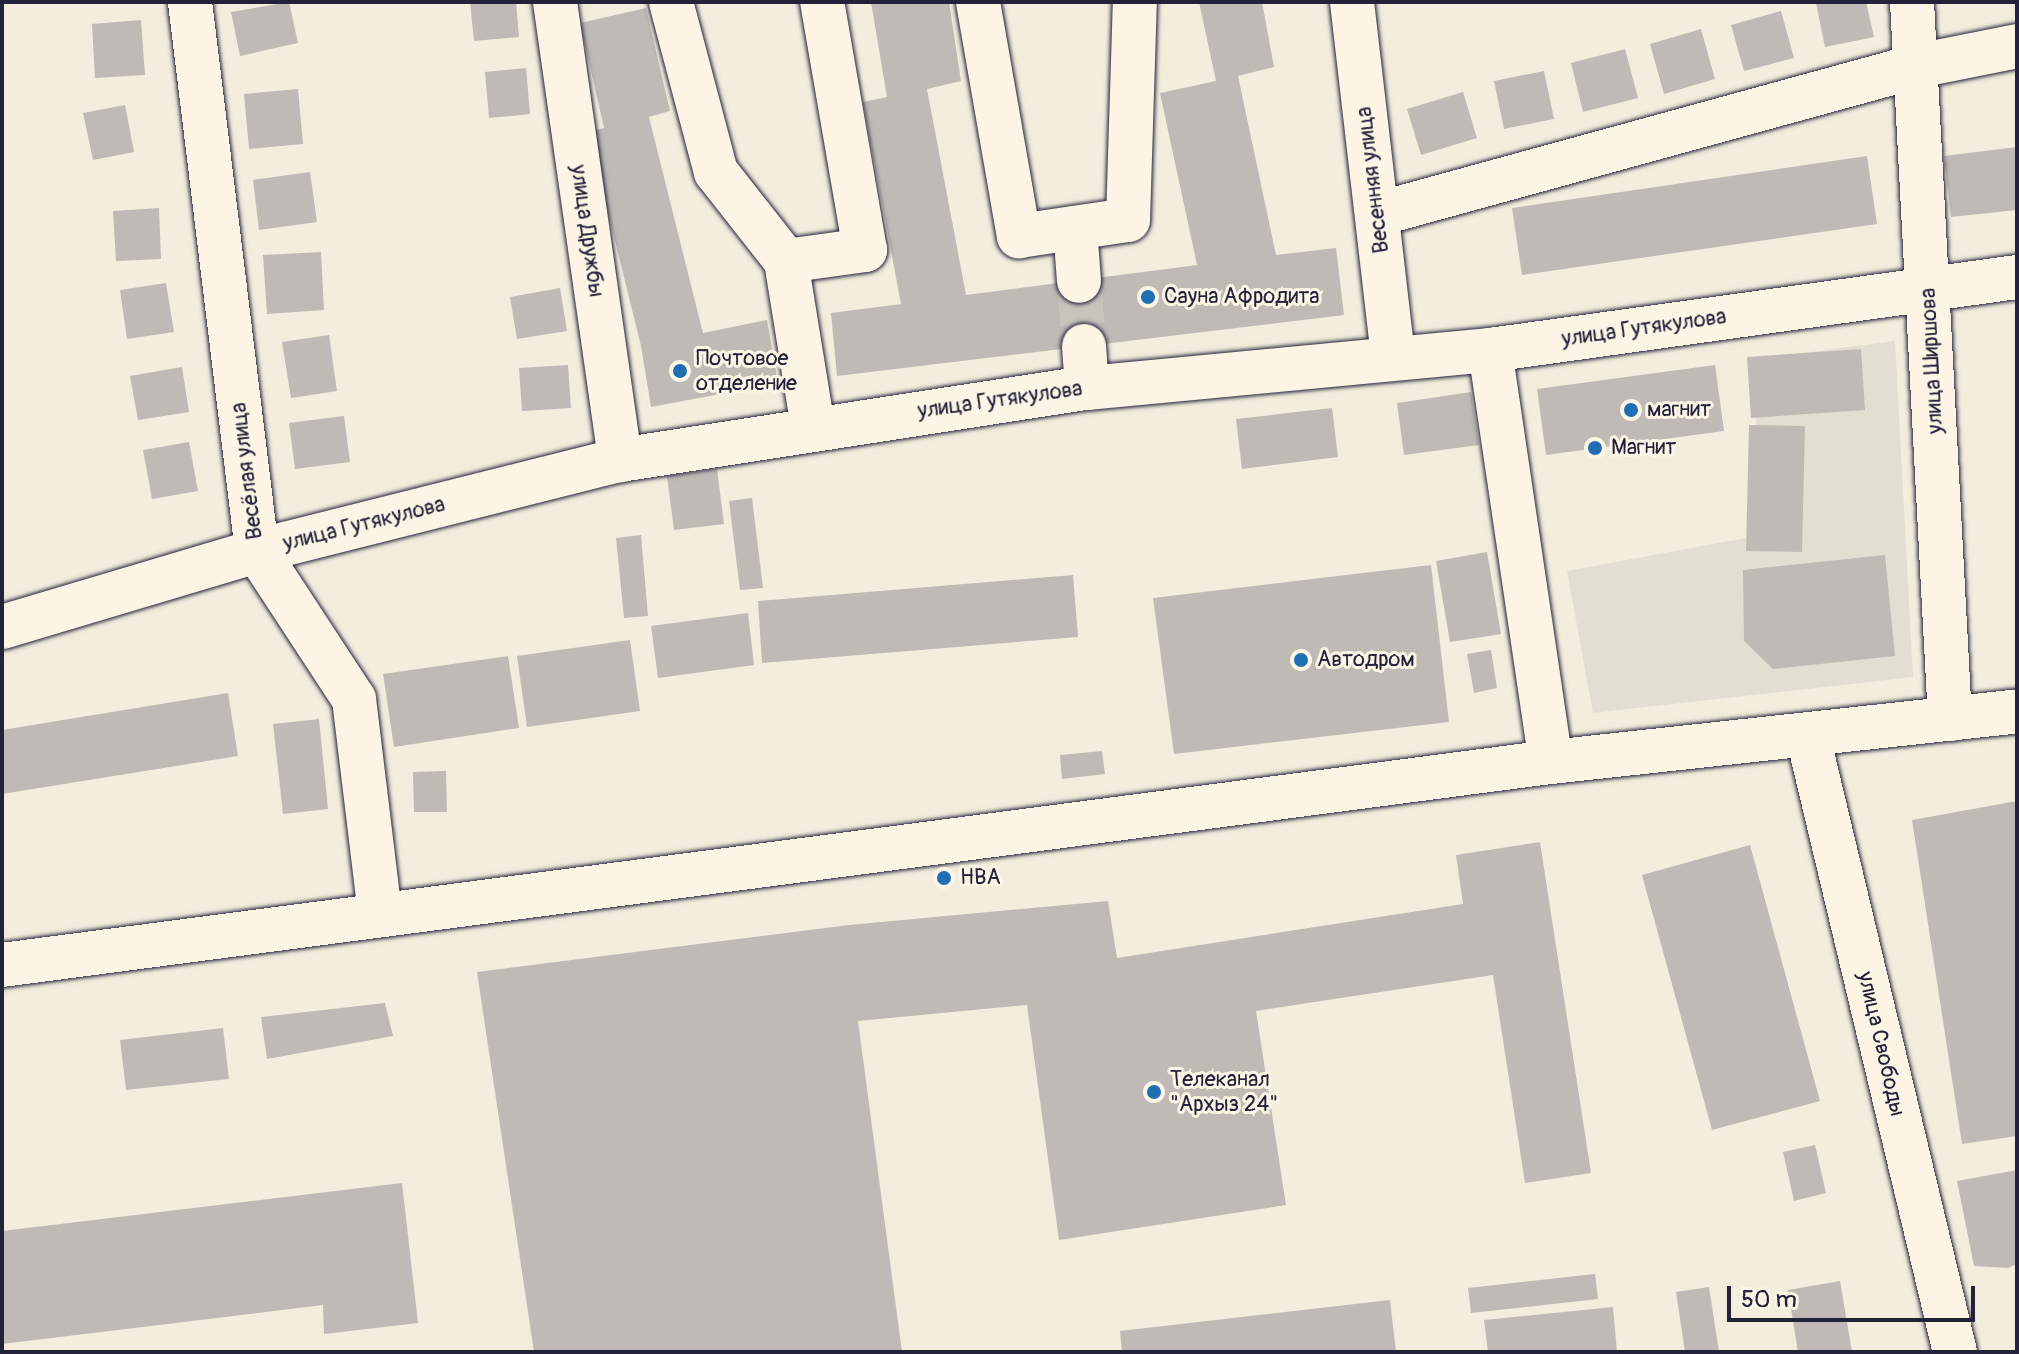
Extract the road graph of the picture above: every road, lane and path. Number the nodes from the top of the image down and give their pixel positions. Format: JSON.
{"nodes":[{"id":1,"x":190,"y":2,"type":"edge"},
{"id":2,"x":671,"y":2,"type":"edge"},
{"id":3,"x":822,"y":2,"type":"edge"},
{"id":4,"x":978,"y":2,"type":"edge"},
{"id":5,"x":1135,"y":2,"type":"edge"},
{"id":6,"x":1352,"y":2,"type":"edge"},
{"id":7,"x":1912,"y":2,"type":"edge"},
{"id":8,"x":561,"y":3,"type":"edge"},
{"id":9,"x":2017,"y":46,"type":"edge"},
{"id":10,"x":1917,"y":66,"type":"junction"},
{"id":11,"x":1378,"y":214,"type":"junction"},
{"id":12,"x":1075,"y":228,"type":"junction"},
{"id":13,"x":786,"y":261,"type":"junction"},
{"id":14,"x":2017,"y":277,"type":"edge"},
{"id":15,"x":1079,"y":281,"type":"tunnel mouth"},
{"id":16,"x":1928,"y":288,"type":"junction"},
{"id":17,"x":1490,"y":350,"type":"junction"},
{"id":18,"x":1393,"y":358,"type":"junction"},
{"id":19,"x":813,"y":427,"type":"junction"},
{"id":20,"x":620,"y":460,"type":"junction"},
{"id":21,"x":257,"y":551,"type":"junction"},
{"id":22,"x":2,"y":627,"type":"edge"},
{"id":23,"x":2017,"y":711,"type":"edge"},
{"id":24,"x":1950,"y":719,"type":"junction"},
{"id":25,"x":1808,"y":737,"type":"junction"},
{"id":26,"x":1551,"y":762,"type":"junction"},
{"id":27,"x":380,"y":913,"type":"junction"},
{"id":28,"x":2,"y":965,"type":"edge"},
{"id":29,"x":1955,"y":1352,"type":"edge"}],
"edges":[{"from":1,"to":21,"type":"street","name":"Весёлая улица"},
{"from":2,"to":13,"type":"street"},
{"from":3,"to":13,"type":"street"},
{"from":4,"to":12,"type":"street"},
{"from":5,"to":12,"type":"street"},
{"from":6,"to":11,"type":"street","name":"Весенняя улица"},
{"from":7,"to":10,"type":"street","name":"улица Ширшова"},
{"from":8,"to":20,"type":"street","name":"улица Дружбы"},
{"from":9,"to":10,"type":"street"},
{"from":10,"to":11,"type":"street"},
{"from":10,"to":16,"type":"street","name":"улица Ширшова"},
{"from":11,"to":18,"type":"street","name":"Весенняя улица"},
{"from":12,"to":15,"type":"street"},
{"from":13,"to":19,"type":"street"},
{"from":14,"to":16,"type":"street","name":"улица Гутякулова"},
{"from":16,"to":17,"type":"street","name":"улица Гутякулова"},
{"from":16,"to":24,"type":"street","name":"улица Ширшова"},
{"from":17,"to":18,"type":"street","name":"улица Гутякулова"},
{"from":17,"to":26,"type":"street"},
{"from":18,"to":19,"type":"street","name":"улица Гутякулова"},
{"from":19,"to":20,"type":"street","name":"улица Гутякулова"},
{"from":20,"to":21,"type":"street","name":"улица Гутякулова"},
{"from":21,"to":22,"type":"street","name":"улица Гутякулова"},
{"from":21,"to":27,"type":"street","name":"Весёлая улица"},
{"from":23,"to":24,"type":"street"},
{"from":24,"to":25,"type":"street"},
{"from":25,"to":26,"type":"street"},
{"from":25,"to":29,"type":"street","name":"улица Свободы"},
{"from":26,"to":27,"type":"street"},
{"from":27,"to":28,"type":"street"}]}
